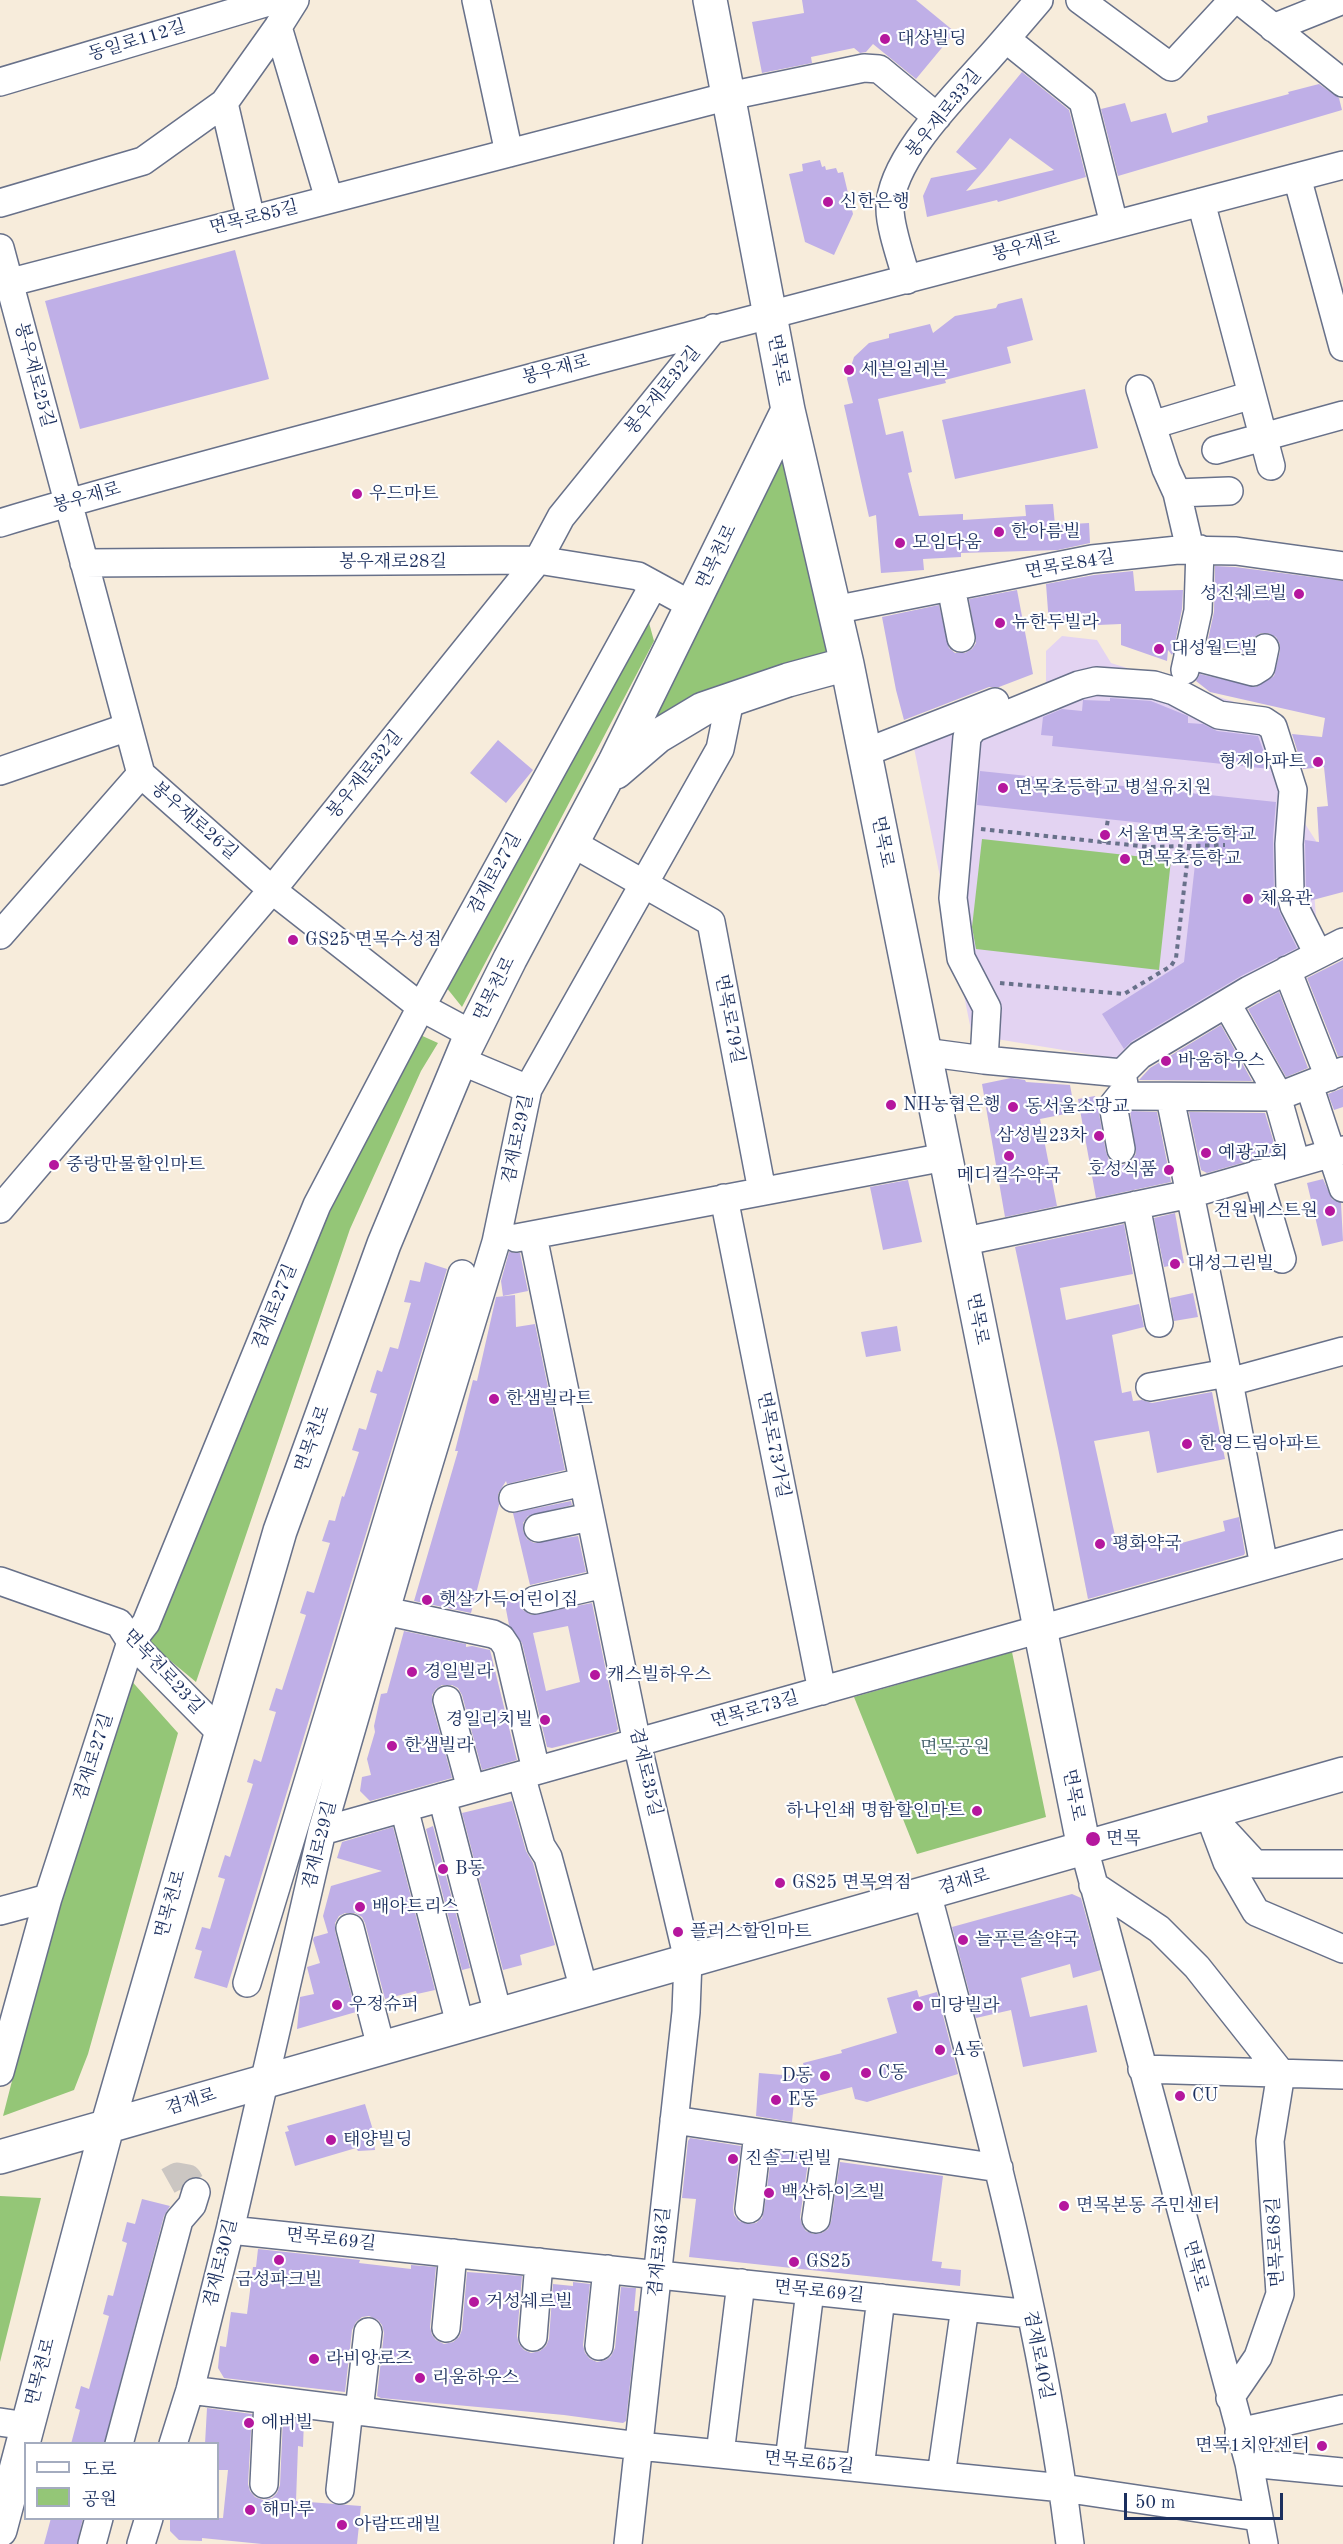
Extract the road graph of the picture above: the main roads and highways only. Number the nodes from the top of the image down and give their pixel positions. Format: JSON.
{"nodes":[{"id":1,"x":710,"y":0,"type":"edge"},
{"id":2,"x":788,"y":410,"type":"junction"},
{"id":3,"x":847,"y":664,"type":"junction"},
{"id":4,"x":605,"y":781,"type":"junction"},
{"id":5,"x":1343,"y":1774,"type":"edge"},
{"id":6,"x":1084,"y":1848,"type":"junction"},
{"id":7,"x":107,"y":2127,"type":"junction"},
{"id":8,"x":0,"y":2157,"type":"edge"},
{"id":9,"x":14,"y":2424,"type":"edge"},
{"id":10,"x":0,"y":2530,"type":"edge"}],
"edges":[{"from":1,"to":2,"type":"main road","name":"면목로"},
{"from":2,"to":3,"type":"main road","name":"면목로"},
{"from":2,"to":4,"type":"main road","name":"면목천로"},
{"from":3,"to":4,"type":"main road"},
{"from":3,"to":6,"type":"main road","name":"면목로"},
{"from":4,"to":7,"type":"main road","name":"면목천로"},
{"from":5,"to":6,"type":"main road","name":"겸재로"},
{"from":6,"to":7,"type":"main road","name":"겸재로"},
{"from":7,"to":8,"type":"main road","name":"겸재로"},
{"from":7,"to":9,"type":"main road","name":"면목천로"},
{"from":9,"to":10,"type":"main road","name":"면목천로"}]}
